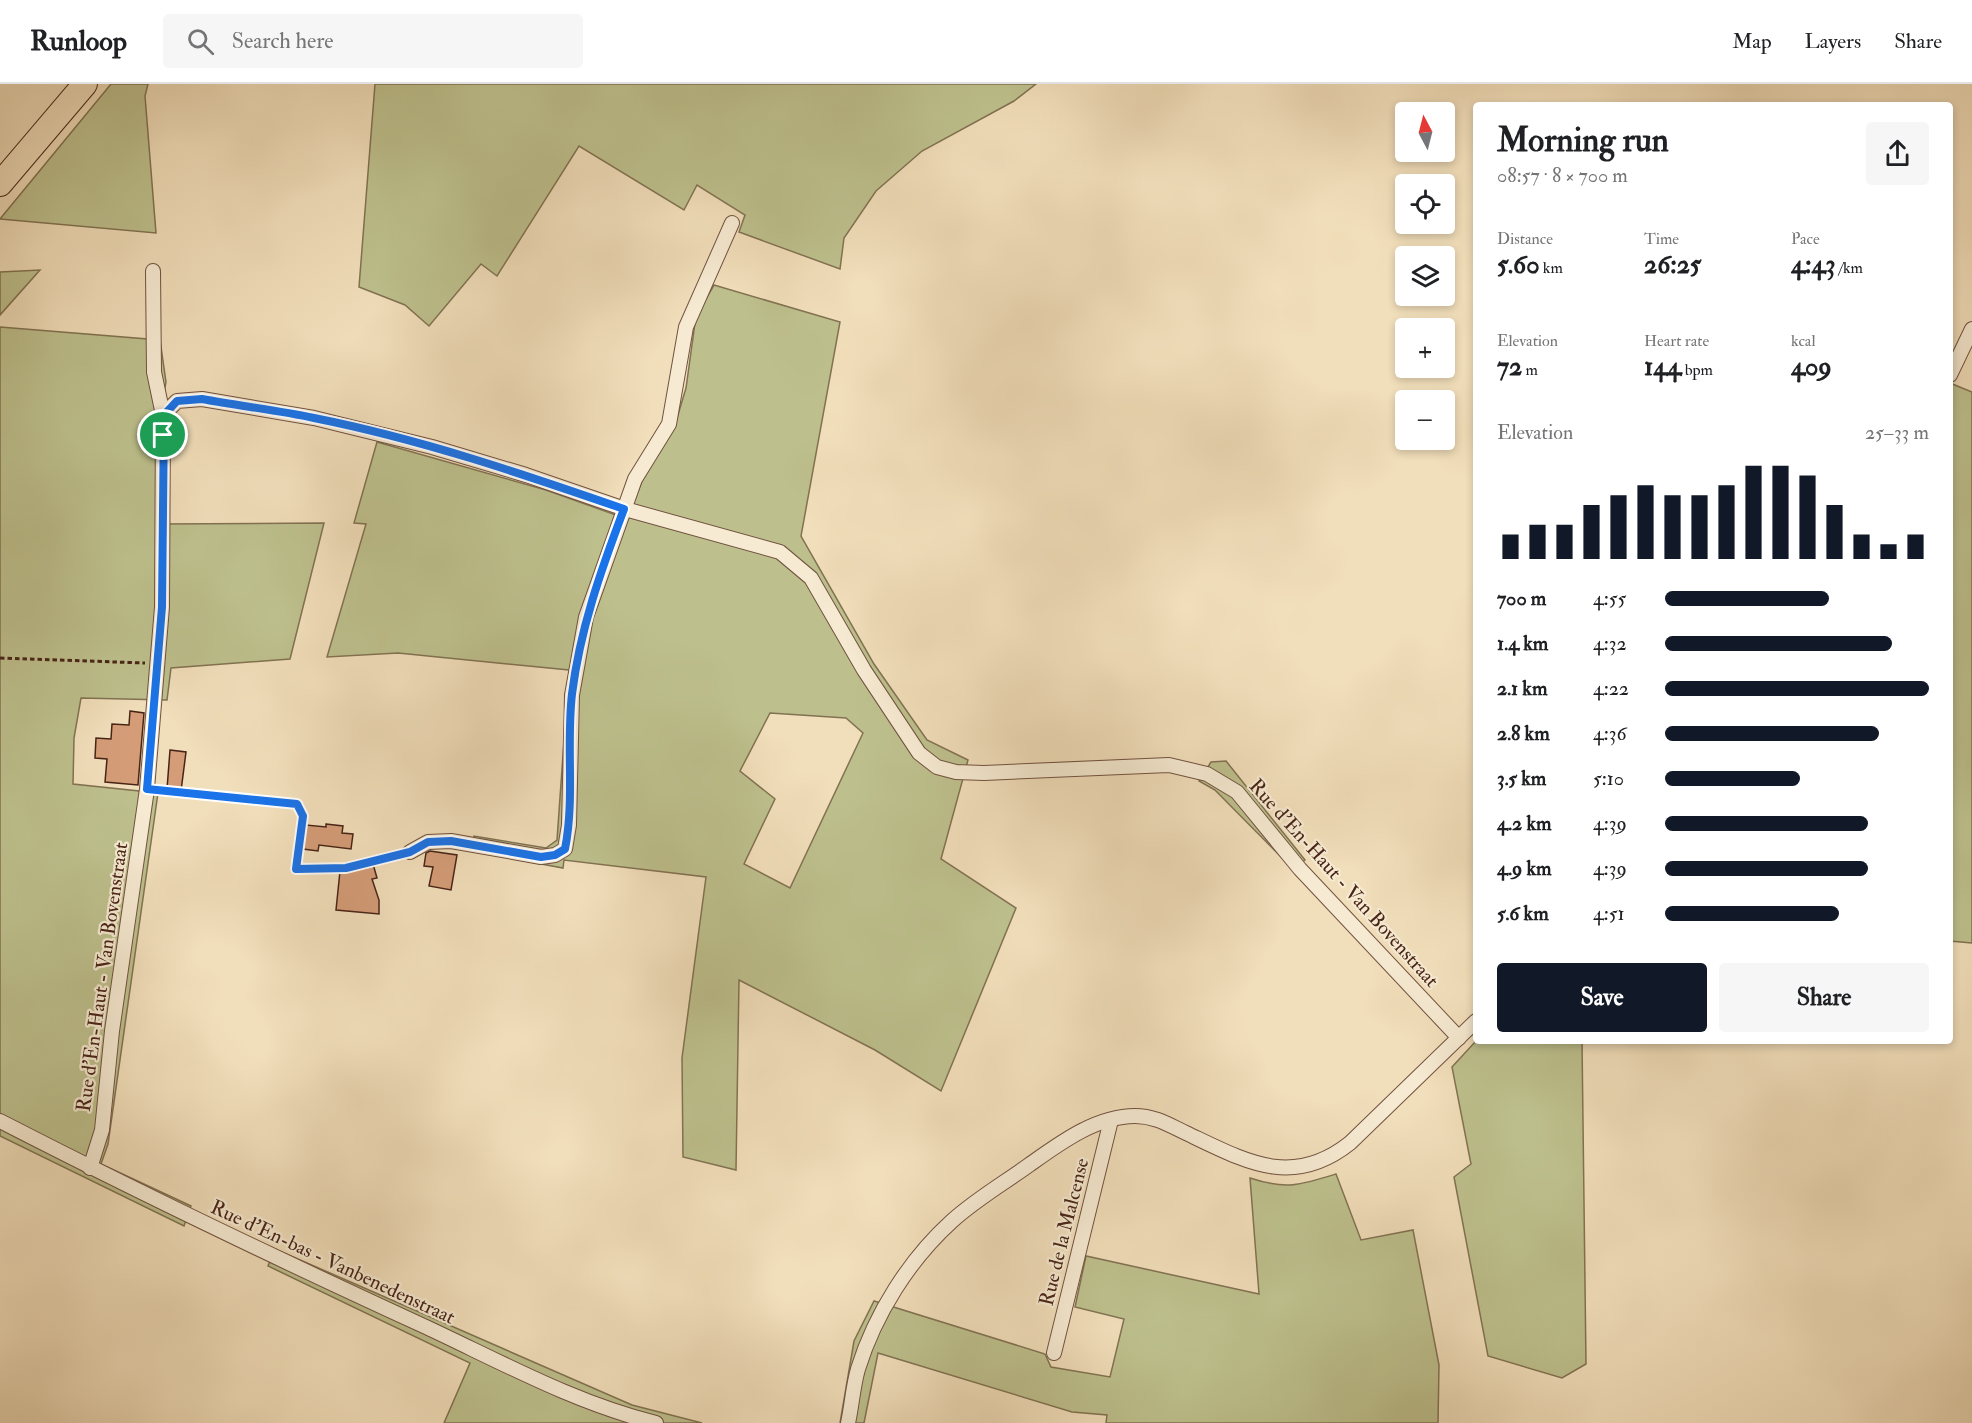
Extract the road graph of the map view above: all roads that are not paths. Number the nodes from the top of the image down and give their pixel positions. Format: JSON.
{"nodes":[{"id":1,"x":85,"y":84,"type":"edge"},
{"id":2,"x":0,"y":184,"type":"edge"},
{"id":3,"x":732,"y":223,"type":"dead end"},
{"id":4,"x":153,"y":272,"type":"dead end"},
{"id":5,"x":1972,"y":329,"type":"edge"},
{"id":6,"x":1953,"y":369,"type":"edge"},
{"id":7,"x":164,"y":415,"type":"junction"},
{"id":8,"x":624,"y":509,"type":"junction"},
{"id":9,"x":410,"y":852,"type":"road end"},
{"id":10,"x":1473,"y":1024,"type":"edge"},
{"id":11,"x":1458,"y":1038,"type":"junction"},
{"id":12,"x":0,"y":1120,"type":"edge"},
{"id":13,"x":1112,"y":1120,"type":"junction"},
{"id":14,"x":90,"y":1168,"type":"junction"},
{"id":15,"x":1054,"y":1353,"type":"dead end"},
{"id":16,"x":656,"y":1423,"type":"edge"},
{"id":17,"x":848,"y":1423,"type":"edge"}],
"edges":[{"from":1,"to":2,"type":"highway"},
{"from":3,"to":8,"type":"street"},
{"from":4,"to":7,"type":"street"},
{"from":5,"to":6,"type":"street"},
{"from":7,"to":8,"type":"street","name":"Rue d'En-Haut - Van Bovenstraat"},
{"from":7,"to":14,"type":"street","name":"Rue d'En-Haut - Van Bovenstraat"},
{"from":8,"to":9,"type":"street"},
{"from":8,"to":11,"type":"street","name":"Rue d'En-Haut - Van Bovenstraat"},
{"from":10,"to":11,"type":"street"},
{"from":11,"to":13,"type":"street"},
{"from":12,"to":14,"type":"street","name":"Rue d'En-bas - Vanbenedenstraat"},
{"from":13,"to":15,"type":"street","name":"Rue de la Malcense"},
{"from":13,"to":17,"type":"street"},
{"from":14,"to":16,"type":"street","name":"Rue d'En-bas - Vanbenedenstraat"}]}
